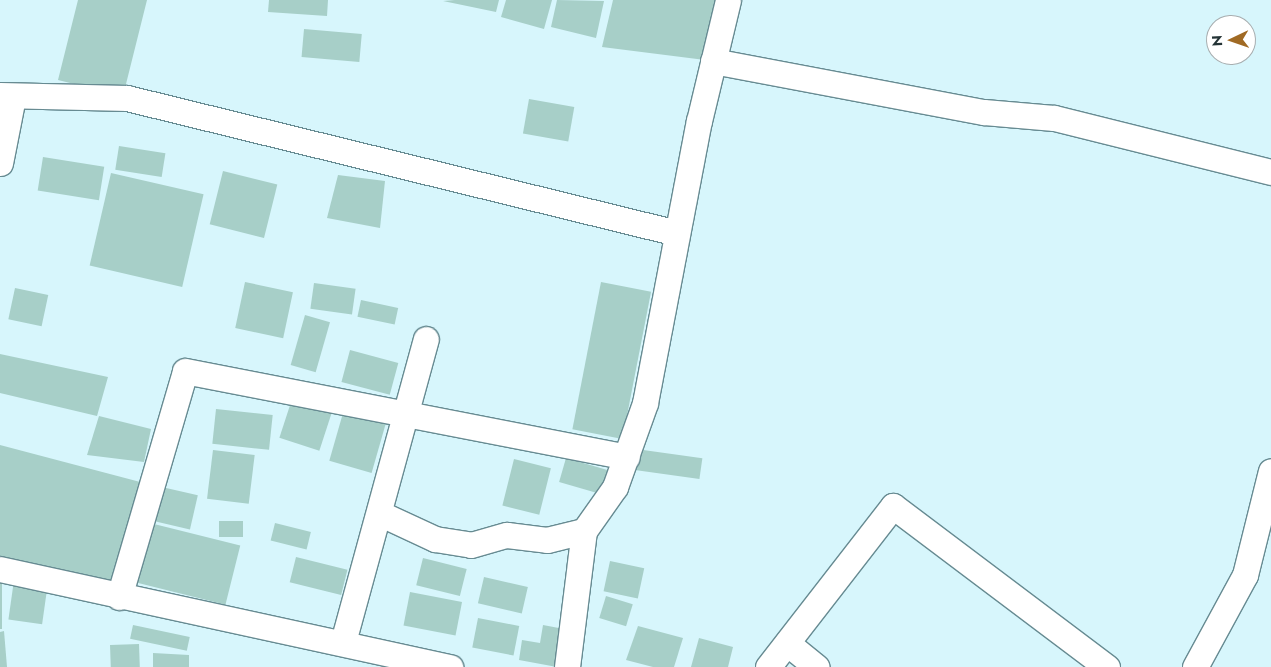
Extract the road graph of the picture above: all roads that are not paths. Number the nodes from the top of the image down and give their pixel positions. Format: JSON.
{"nodes":[{"id":1,"x":728,"y":0,"type":"edge"},
{"id":2,"x":713,"y":61,"type":"junction"},
{"id":3,"x":6,"y":96,"type":"edge"},
{"id":4,"x":0,"y":164,"type":"edge"},
{"id":5,"x":1271,"y":172,"type":"edge"},
{"id":6,"x":677,"y":233,"type":"junction"},
{"id":7,"x":426,"y":340,"type":"dead end"},
{"id":8,"x":406,"y":412,"type":"junction"},
{"id":9,"x":627,"y":456,"type":"junction"},
{"id":10,"x":1271,"y":471,"type":"edge"},
{"id":11,"x":380,"y":513,"type":"junction"},
{"id":12,"x":584,"y":531,"type":"junction"},
{"id":13,"x":0,"y":569,"type":"edge"},
{"id":14,"x":119,"y":596,"type":"junction"},
{"id":15,"x":343,"y":642,"type":"junction"},
{"id":16,"x":787,"y":643,"type":"junction"},
{"id":17,"x":1102,"y":665,"type":"edge"},
{"id":18,"x":450,"y":667,"type":"edge"},
{"id":19,"x":567,"y":667,"type":"edge"},
{"id":20,"x":768,"y":667,"type":"edge"},
{"id":21,"x":817,"y":667,"type":"edge"},
{"id":22,"x":1195,"y":667,"type":"edge"}],
"edges":[{"from":1,"to":2,"type":"street"},
{"from":2,"to":5,"type":"street"},
{"from":2,"to":6,"type":"street"},
{"from":3,"to":4,"type":"street"},
{"from":3,"to":6,"type":"street"},
{"from":6,"to":9,"type":"street"},
{"from":7,"to":8,"type":"street"},
{"from":8,"to":9,"type":"street"},
{"from":8,"to":11,"type":"street"},
{"from":8,"to":14,"type":"street"},
{"from":9,"to":12,"type":"street"},
{"from":10,"to":22,"type":"street"},
{"from":11,"to":12,"type":"street"},
{"from":11,"to":15,"type":"street"},
{"from":12,"to":19,"type":"street"},
{"from":13,"to":14,"type":"street"},
{"from":14,"to":15,"type":"street"},
{"from":15,"to":18,"type":"street"},
{"from":16,"to":17,"type":"street"},
{"from":16,"to":20,"type":"street"},
{"from":16,"to":21,"type":"street"}]}
